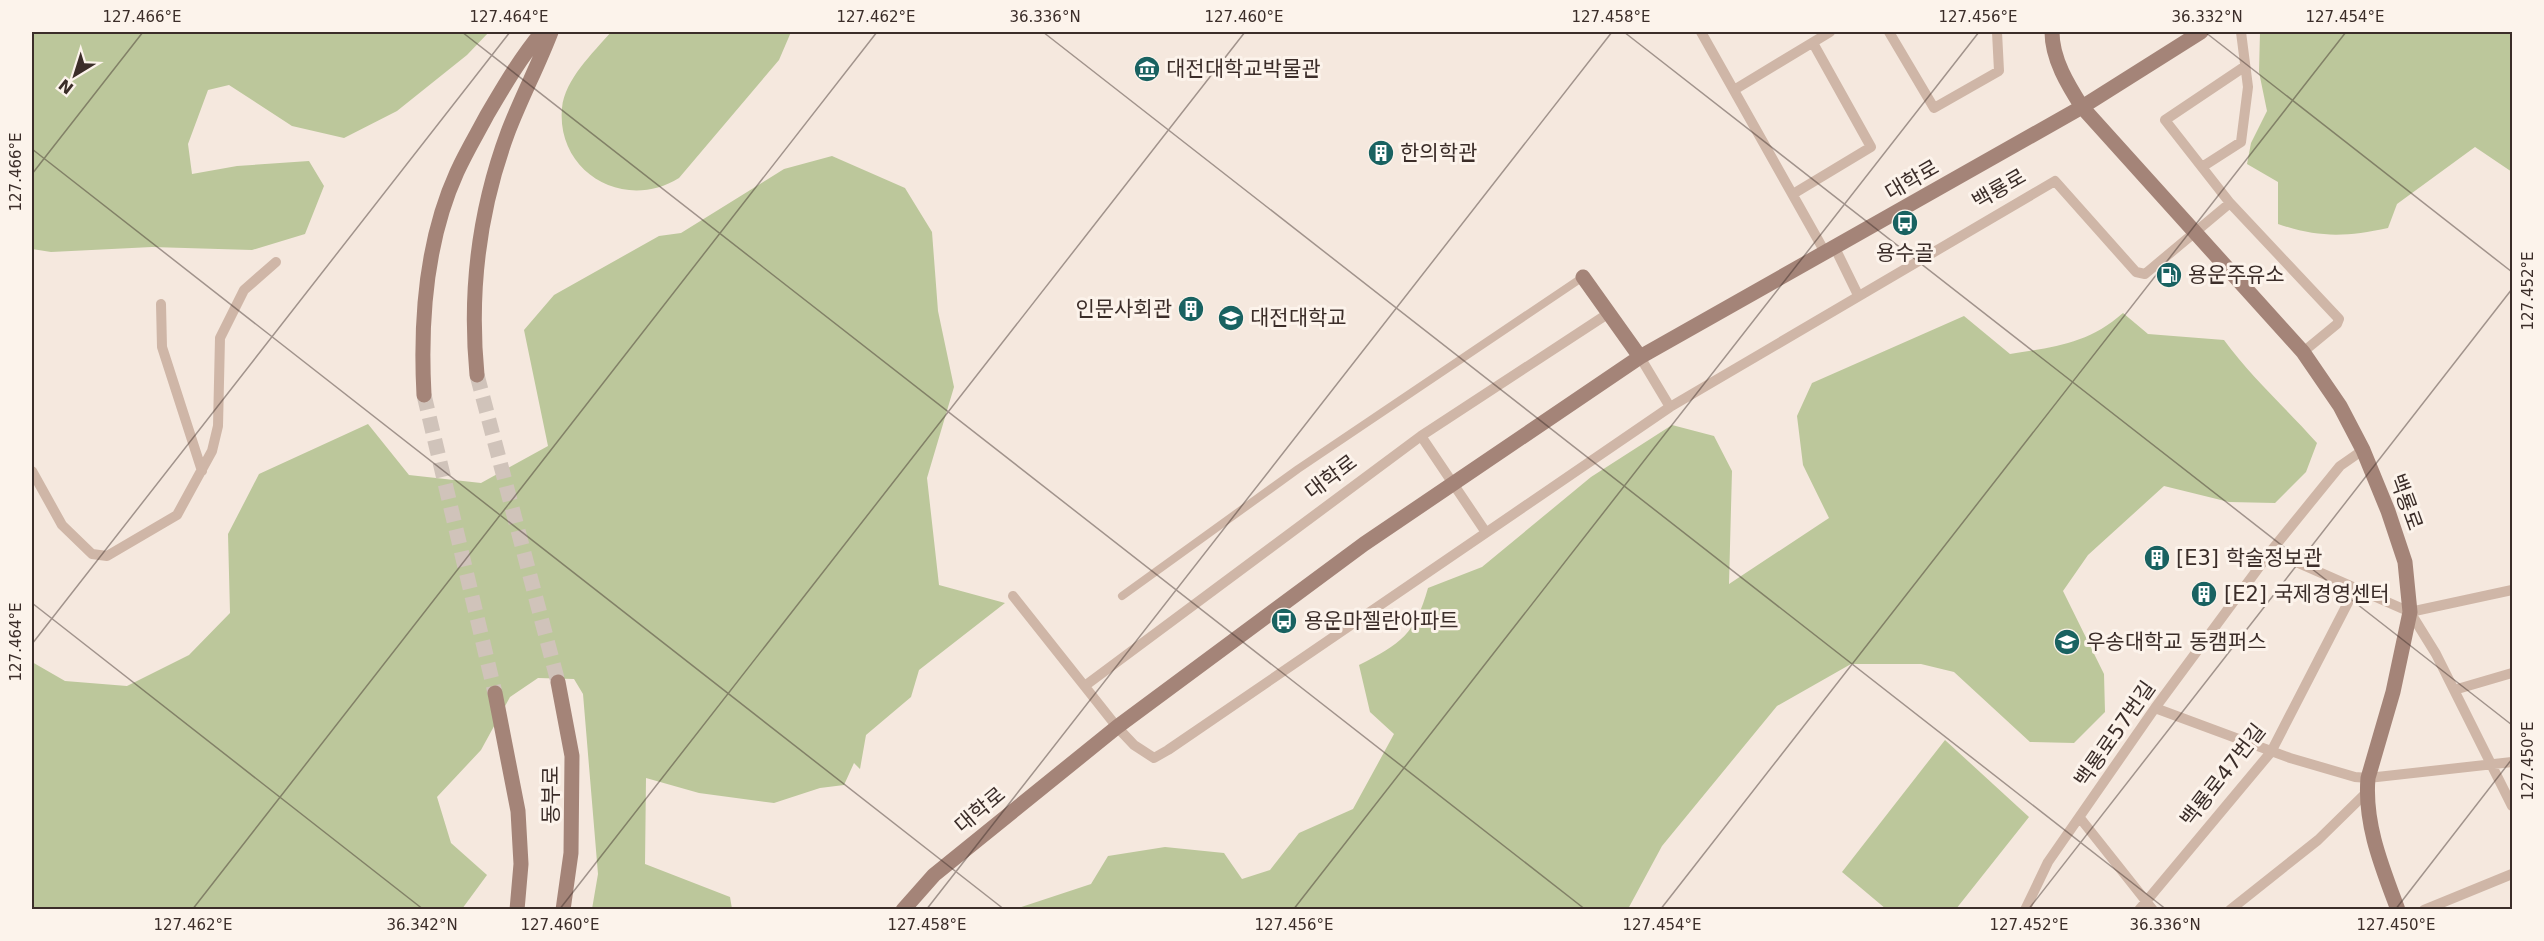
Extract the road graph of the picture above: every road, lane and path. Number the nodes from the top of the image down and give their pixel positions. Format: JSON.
{"nodes":[{"id":1,"x":542,"y":32,"type":"edge"},
{"id":2,"x":551,"y":32,"type":"edge"},
{"id":3,"x":1701,"y":32,"type":"edge"},
{"id":4,"x":1830,"y":32,"type":"edge"},
{"id":5,"x":1889,"y":32,"type":"edge"},
{"id":6,"x":1997,"y":32,"type":"edge"},
{"id":7,"x":2052,"y":32,"type":"edge"},
{"id":8,"x":2201,"y":32,"type":"edge"},
{"id":9,"x":2241,"y":32,"type":"edge"},
{"id":10,"x":1813,"y":42,"type":"junction"},
{"id":11,"x":2244,"y":67,"type":"junction"},
{"id":12,"x":1734,"y":90,"type":"junction"},
{"id":13,"x":2082,"y":107,"type":"junction"},
{"id":14,"x":2202,"y":167,"type":"junction"},
{"id":15,"x":1793,"y":194,"type":"junction"},
{"id":16,"x":2230,"y":203,"type":"junction"},
{"id":17,"x":2193,"y":233,"type":"junction"},
{"id":18,"x":1831,"y":251,"type":"junction"},
{"id":19,"x":276,"y":262,"type":"dead end"},
{"id":20,"x":1583,"y":277,"type":"joint"},
{"id":21,"x":1858,"y":295,"type":"junction"},
{"id":22,"x":161,"y":304,"type":"dead end"},
{"id":23,"x":1609,"y":313,"type":"junction"},
{"id":24,"x":2303,"y":352,"type":"junction"},
{"id":25,"x":1640,"y":357,"type":"junction"},
{"id":26,"x":477,"y":375,"type":"tunnel mouth"},
{"id":27,"x":424,"y":395,"type":"tunnel mouth"},
{"id":28,"x":1670,"y":407,"type":"junction"},
{"id":29,"x":1421,"y":436,"type":"junction"},
{"id":30,"x":2363,"y":450,"type":"junction"},
{"id":31,"x":32,"y":471,"type":"edge"},
{"id":32,"x":202,"y":471,"type":"junction"},
{"id":33,"x":1453,"y":484,"type":"junction"},
{"id":34,"x":1485,"y":531,"type":"junction"},
{"id":35,"x":2271,"y":551,"type":"junction"},
{"id":36,"x":2355,"y":589,"type":"junction"},
{"id":37,"x":2512,"y":590,"type":"edge"},
{"id":38,"x":1013,"y":596,"type":"dead end"},
{"id":39,"x":1122,"y":596,"type":"dead end"},
{"id":40,"x":2410,"y":612,"type":"junction"},
{"id":41,"x":2512,"y":673,"type":"edge"},
{"id":42,"x":558,"y":682,"type":"tunnel mouth"},
{"id":43,"x":1086,"y":685,"type":"junction"},
{"id":44,"x":2454,"y":690,"type":"junction"},
{"id":45,"x":495,"y":693,"type":"tunnel mouth"},
{"id":46,"x":2155,"y":708,"type":"junction"},
{"id":47,"x":1117,"y":727,"type":"junction"},
{"id":48,"x":2271,"y":752,"type":"junction"},
{"id":49,"x":2512,"y":762,"type":"edge"},
{"id":50,"x":2490,"y":765,"type":"junction"},
{"id":51,"x":2367,"y":785,"type":"junction"},
{"id":52,"x":2512,"y":806,"type":"edge"},
{"id":53,"x":2080,"y":818,"type":"junction"},
{"id":54,"x":2512,"y":874,"type":"edge"},
{"id":55,"x":2146,"y":907,"type":"edge"},
{"id":56,"x":517,"y":909,"type":"edge"},
{"id":57,"x":563,"y":909,"type":"edge"},
{"id":58,"x":903,"y":909,"type":"edge"},
{"id":59,"x":2025,"y":909,"type":"edge"},
{"id":60,"x":2230,"y":909,"type":"edge"},
{"id":61,"x":2398,"y":909,"type":"edge"},
{"id":62,"x":2424,"y":909,"type":"edge"}],
"edges":[{"from":1,"to":27,"type":"main road"},
{"from":2,"to":26,"type":"main road"},
{"from":3,"to":12,"type":"street"},
{"from":4,"to":10,"type":"street"},
{"from":5,"to":6,"type":"street"},
{"from":7,"to":13,"type":"main road","name":"백룡로"},
{"from":8,"to":13,"type":"main road","name":"대학로"},
{"from":9,"to":11,"type":"street"},
{"from":10,"to":12,"type":"street"},
{"from":10,"to":15,"type":"street"},
{"from":11,"to":14,"type":"street"},
{"from":11,"to":14,"type":"street"},
{"from":12,"to":15,"type":"street"},
{"from":13,"to":17,"type":"main road","name":"백룡로"},
{"from":13,"to":18,"type":"main road","name":"대학로"},
{"from":14,"to":16,"type":"street"},
{"from":15,"to":18,"type":"street"},
{"from":16,"to":17,"type":"street"},
{"from":16,"to":24,"type":"street"},
{"from":17,"to":21,"type":"street","name":"백룡로"},
{"from":17,"to":24,"type":"main road","name":"백룡로"},
{"from":18,"to":21,"type":"street"},
{"from":18,"to":25,"type":"main road","name":"대학로"},
{"from":19,"to":32,"type":"street"},
{"from":20,"to":23,"type":"main road"},
{"from":20,"to":39,"type":"street"},
{"from":21,"to":28,"type":"street"},
{"from":22,"to":32,"type":"street"},
{"from":23,"to":25,"type":"main road"},
{"from":23,"to":29,"type":"street","name":"대학로"},
{"from":24,"to":30,"type":"main road","name":"백룡로"},
{"from":25,"to":28,"type":"street"},
{"from":25,"to":33,"type":"main road","name":"대학로"},
{"from":28,"to":34,"type":"street"},
{"from":29,"to":33,"type":"street"},
{"from":29,"to":43,"type":"street","name":"대학로"},
{"from":30,"to":35,"type":"street","name":"백룡로57번길"},
{"from":30,"to":40,"type":"main road","name":"백룡로"},
{"from":31,"to":32,"type":"street"},
{"from":33,"to":34,"type":"street"},
{"from":33,"to":47,"type":"main road","name":"대학로"},
{"from":34,"to":47,"type":"street"},
{"from":35,"to":36,"type":"street"},
{"from":35,"to":46,"type":"street","name":"백룡로57번길"},
{"from":36,"to":40,"type":"street"},
{"from":36,"to":48,"type":"street","name":"백룡로47번길"},
{"from":37,"to":40,"type":"street"},
{"from":38,"to":43,"type":"street"},
{"from":40,"to":44,"type":"street"},
{"from":40,"to":51,"type":"main road","name":"백룡로"},
{"from":41,"to":44,"type":"street"},
{"from":42,"to":57,"type":"main road","name":"동부로"},
{"from":43,"to":47,"type":"street"},
{"from":44,"to":50,"type":"street"},
{"from":45,"to":56,"type":"main road","name":"동부로"},
{"from":46,"to":48,"type":"street"},
{"from":46,"to":53,"type":"street","name":"백룡로57번길"},
{"from":47,"to":58,"type":"main road","name":"대학로"},
{"from":48,"to":51,"type":"street"},
{"from":48,"to":55,"type":"street","name":"백룡로47번길"},
{"from":49,"to":50,"type":"street"},
{"from":50,"to":51,"type":"street"},
{"from":50,"to":52,"type":"street"},
{"from":51,"to":60,"type":"street","name":"백룡로"},
{"from":51,"to":61,"type":"main road","name":"백룡로"},
{"from":53,"to":55,"type":"street"},
{"from":53,"to":59,"type":"street","name":"백룡로57번길"},
{"from":54,"to":62,"type":"street"}]}
